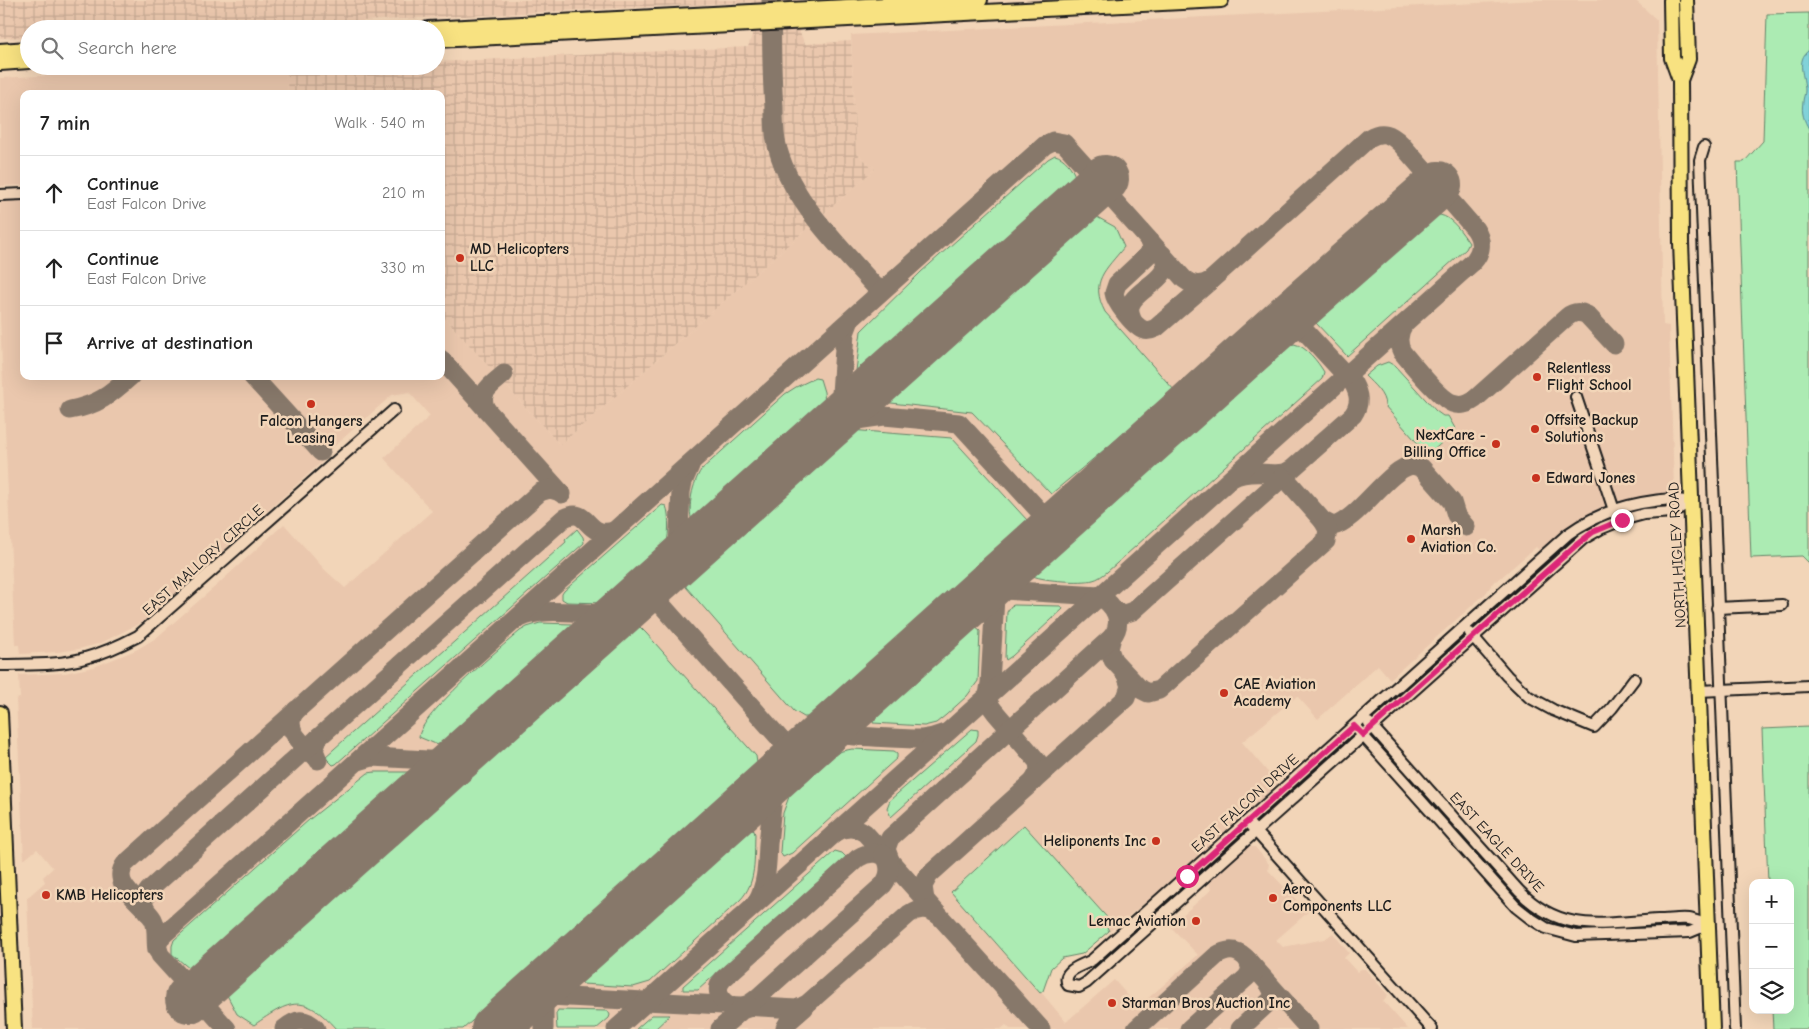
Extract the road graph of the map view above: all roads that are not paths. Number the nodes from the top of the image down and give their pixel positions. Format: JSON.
{"nodes":[{"id":1,"x":980,"y":0,"type":"edge"},
{"id":2,"x":1221,"y":0,"type":"edge"},
{"id":3,"x":1671,"y":0,"type":"edge"},
{"id":4,"x":1686,"y":0,"type":"edge"},
{"id":5,"x":445,"y":28,"type":"edge"},
{"id":6,"x":445,"y":40,"type":"edge"},
{"id":7,"x":20,"y":50,"type":"edge"},
{"id":8,"x":0,"y":51,"type":"edge"},
{"id":9,"x":20,"y":62,"type":"edge"},
{"id":10,"x":0,"y":63,"type":"edge"},
{"id":11,"x":1680,"y":80,"type":"junction"},
{"id":12,"x":1704,"y":147,"type":"dead end"},
{"id":13,"x":20,"y":194,"type":"edge"},
{"id":14,"x":0,"y":196,"type":"edge"},
{"id":15,"x":1576,"y":397,"type":"dead end"},
{"id":16,"x":394,"y":410,"type":"dead end"},
{"id":17,"x":1690,"y":502,"type":"junction"},
{"id":18,"x":1614,"y":510,"type":"junction"},
{"id":19,"x":1618,"y":522,"type":"junction"},
{"id":20,"x":1782,"y":604,"type":"dead end"},
{"id":21,"x":1717,"y":608,"type":"junction"},
{"id":22,"x":1465,"y":626,"type":"junction"},
{"id":23,"x":1472,"y":637,"type":"junction"},
{"id":24,"x":0,"y":665,"type":"edge"},
{"id":25,"x":1634,"y":679,"type":"dead end"},
{"id":26,"x":1809,"y":686,"type":"edge"},
{"id":27,"x":1721,"y":690,"type":"junction"},
{"id":28,"x":1699,"y":691,"type":"junction"},
{"id":29,"x":0,"y":713,"type":"edge"},
{"id":30,"x":1364,"y":717,"type":"junction"},
{"id":31,"x":1354,"y":726,"type":"junction"},
{"id":32,"x":1372,"y":727,"type":"junction"},
{"id":33,"x":1363,"y":735,"type":"junction"},
{"id":34,"x":1452,"y":816,"type":"junction"},
{"id":35,"x":1247,"y":822,"type":"junction"},
{"id":36,"x":1443,"y":825,"type":"junction"},
{"id":37,"x":1256,"y":831,"type":"junction"},
{"id":38,"x":1707,"y":925,"type":"junction"},
{"id":39,"x":14,"y":1029,"type":"edge"},
{"id":40,"x":1432,"y":1029,"type":"edge"},
{"id":41,"x":1712,"y":1029,"type":"edge"},
{"id":42,"x":1735,"y":1029,"type":"edge"}],
"edges":[{"from":1,"to":5,"type":"main road"},
{"from":2,"to":6,"type":"main road"},
{"from":3,"to":11,"type":"main road","name":"NORTH HIGLEY ROAD"},
{"from":4,"to":11,"type":"main road","name":"NORTH HIGLEY ROAD"},
{"from":7,"to":8,"type":"main road"},
{"from":9,"to":10,"type":"main road"},
{"from":11,"to":17,"type":"main road","name":"NORTH HIGLEY ROAD"},
{"from":12,"to":21,"type":"street"},
{"from":13,"to":14,"type":"street"},
{"from":15,"to":18,"type":"street"},
{"from":16,"to":24,"type":"street","name":"EAST MALLORY CIRCLE"},
{"from":17,"to":18,"type":"street","name":"EAST FALCON DRIVE"},
{"from":17,"to":19,"type":"street","name":"EAST FALCON DRIVE"},
{"from":17,"to":28,"type":"main road","name":"NORTH HIGLEY ROAD"},
{"from":18,"to":19,"type":"street"},
{"from":18,"to":22,"type":"street","name":"EAST FALCON DRIVE"},
{"from":19,"to":23,"type":"street","name":"EAST FALCON DRIVE"},
{"from":20,"to":21,"type":"street"},
{"from":21,"to":27,"type":"street"},
{"from":22,"to":23,"type":"street"},
{"from":22,"to":30,"type":"street","name":"EAST FALCON DRIVE"},
{"from":23,"to":25,"type":"street"},
{"from":23,"to":32,"type":"street","name":"EAST FALCON DRIVE"},
{"from":26,"to":27,"type":"street"},
{"from":27,"to":28,"type":"street"},
{"from":27,"to":42,"type":"street"},
{"from":28,"to":38,"type":"main road","name":"NORTH HIGLEY ROAD"},
{"from":29,"to":39,"type":"main road"},
{"from":30,"to":31,"type":"street","name":"EAST FALCON DRIVE"},
{"from":30,"to":32,"type":"street","name":"EAST EAGLE DRIVE"},
{"from":31,"to":33,"type":"street","name":"EAST EAGLE DRIVE"},
{"from":31,"to":35,"type":"street","name":"EAST FALCON DRIVE"},
{"from":32,"to":33,"type":"street","name":"EAST FALCON DRIVE"},
{"from":32,"to":34,"type":"street","name":"EAST EAGLE DRIVE"},
{"from":33,"to":36,"type":"street","name":"EAST EAGLE DRIVE"},
{"from":33,"to":37,"type":"street","name":"EAST FALCON DRIVE"},
{"from":34,"to":36,"type":"street"},
{"from":34,"to":38,"type":"street","name":"EAST EAGLE DRIVE"},
{"from":35,"to":37,"type":"street"},
{"from":35,"to":37,"type":"street","name":"EAST FALCON DRIVE"},
{"from":36,"to":38,"type":"street","name":"EAST EAGLE DRIVE"},
{"from":37,"to":40,"type":"street"},
{"from":38,"to":41,"type":"main road","name":"NORTH HIGLEY ROAD"}]}
